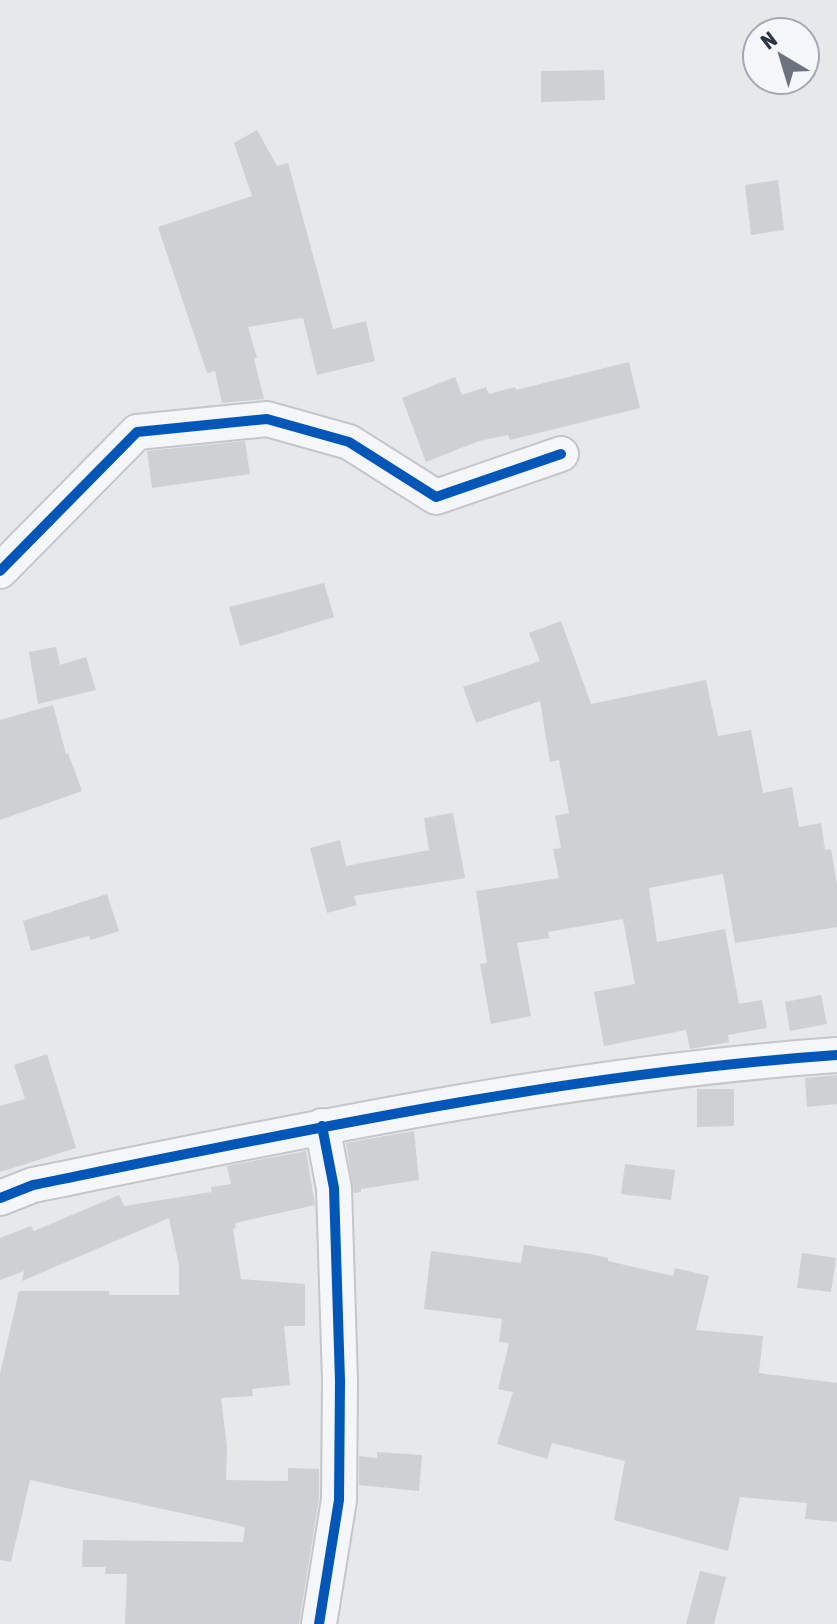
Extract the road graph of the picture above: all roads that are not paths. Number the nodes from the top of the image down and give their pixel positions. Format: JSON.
{"nodes":[{"id":1,"x":561,"y":454,"type":"dead end"},
{"id":2,"x":0,"y":571,"type":"edge"},
{"id":3,"x":837,"y":1055,"type":"edge"},
{"id":4,"x":322,"y":1126,"type":"junction"},
{"id":5,"x":0,"y":1198,"type":"edge"},
{"id":6,"x":319,"y":1624,"type":"edge"}],
"edges":[{"from":1,"to":2,"type":"street"},
{"from":3,"to":4,"type":"street"},
{"from":4,"to":5,"type":"street"},
{"from":4,"to":6,"type":"street"}]}
